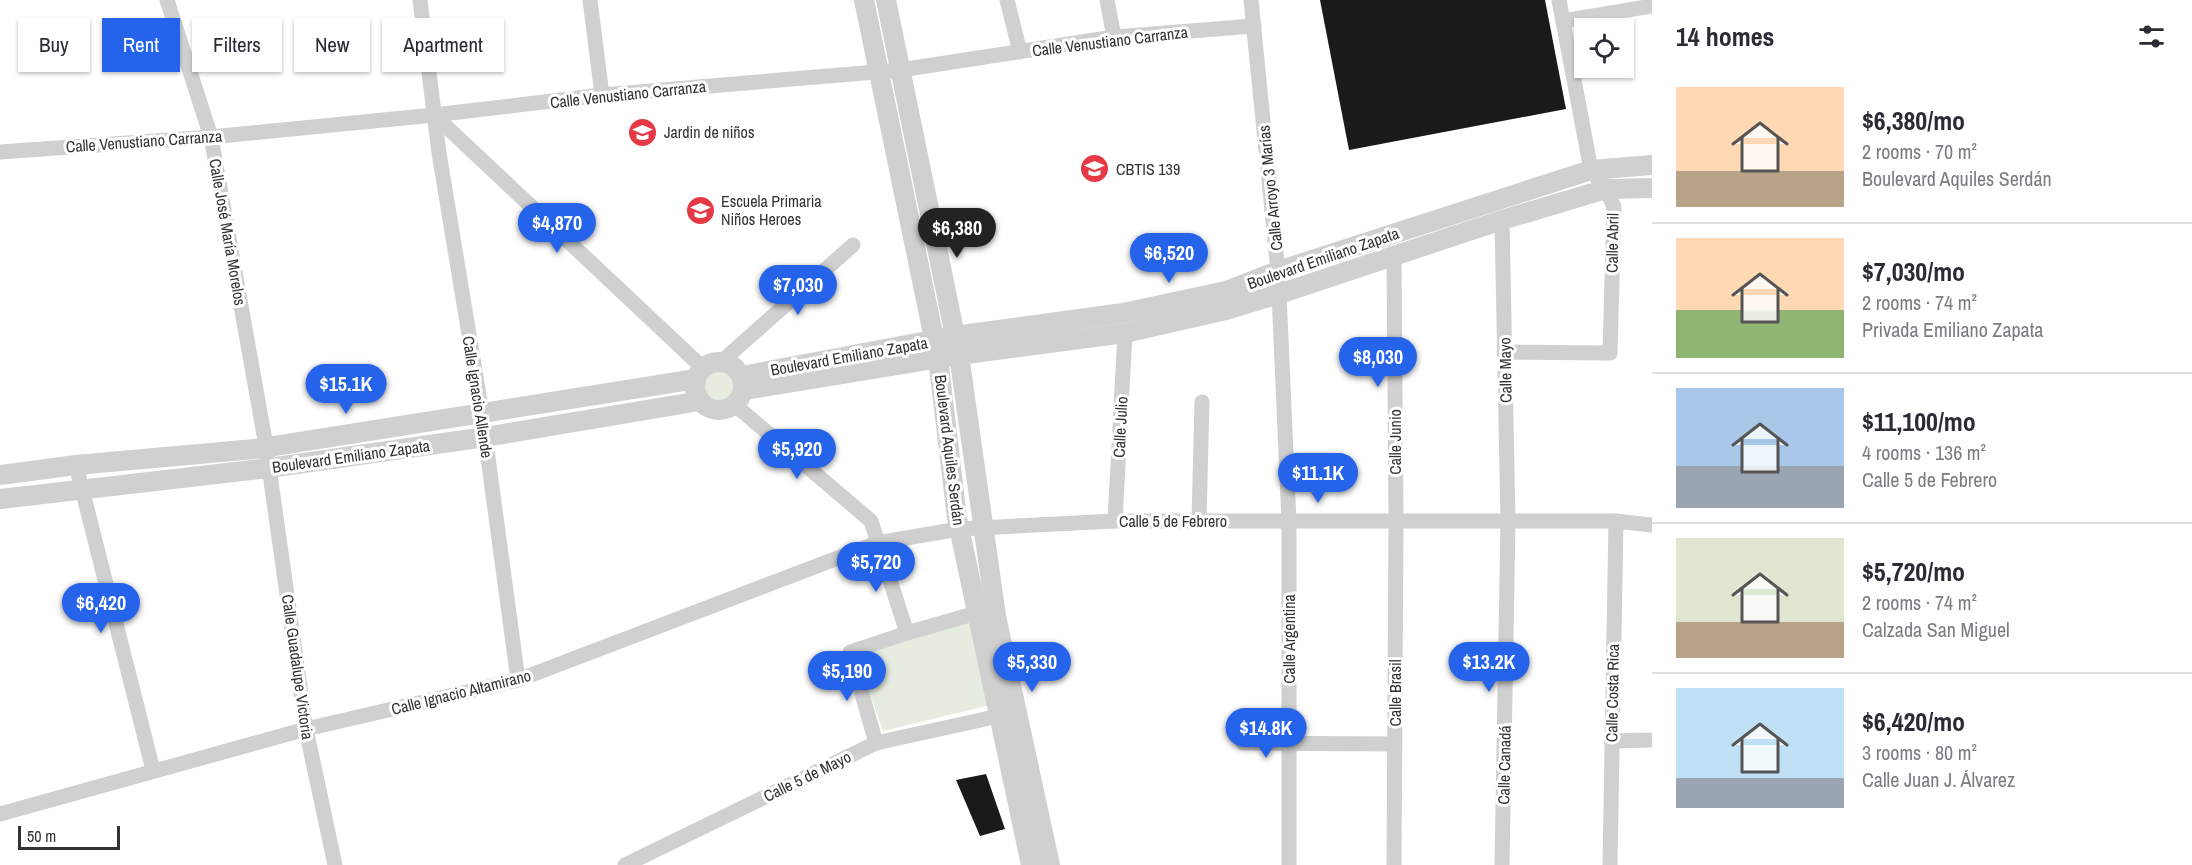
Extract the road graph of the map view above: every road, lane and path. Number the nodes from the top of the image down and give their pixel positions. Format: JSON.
{"nodes":[{"id":1,"x":168,"y":0,"type":"edge"},
{"id":2,"x":420,"y":0,"type":"edge"},
{"id":3,"x":590,"y":0,"type":"edge"},
{"id":4,"x":864,"y":0,"type":"edge"},
{"id":5,"x":886,"y":0,"type":"edge"},
{"id":6,"x":1008,"y":0,"type":"edge"},
{"id":7,"x":1107,"y":0,"type":"edge"},
{"id":8,"x":1251,"y":0,"type":"edge"},
{"id":9,"x":1559,"y":0,"type":"edge"},
{"id":10,"x":1652,"y":6,"type":"edge"},
{"id":11,"x":1563,"y":21,"type":"junction"},
{"id":12,"x":1254,"y":27,"type":"junction"},
{"id":13,"x":1114,"y":37,"type":"junction"},
{"id":14,"x":1020,"y":51,"type":"junction"},
{"id":15,"x":900,"y":70,"type":"junction"},
{"id":16,"x":879,"y":72,"type":"junction"},
{"id":17,"x":602,"y":95,"type":"junction"},
{"id":18,"x":434,"y":115,"type":"junction"},
{"id":19,"x":211,"y":136,"type":"junction"},
{"id":20,"x":465,"y":144,"type":"junction"},
{"id":21,"x":0,"y":152,"type":"edge"},
{"id":22,"x":439,"y":153,"type":"junction"},
{"id":23,"x":1652,"y":165,"type":"edge"},
{"id":24,"x":1591,"y":170,"type":"junction"},
{"id":25,"x":1652,"y":188,"type":"edge"},
{"id":26,"x":1606,"y":189,"type":"junction"},
{"id":27,"x":1502,"y":220,"type":"junction"},
{"id":28,"x":853,"y":245,"type":"dead end"},
{"id":29,"x":1394,"y":255,"type":"junction"},
{"id":30,"x":1278,"y":271,"type":"junction"},
{"id":31,"x":1279,"y":294,"type":"junction"},
{"id":32,"x":1125,"y":333,"type":"junction"},
{"id":33,"x":946,"y":348,"type":"junction"},
{"id":34,"x":1504,"y":352,"type":"junction"},
{"id":35,"x":707,"y":370,"type":"junction"},
{"id":36,"x":740,"y":390,"type":"junction"},
{"id":37,"x":700,"y":401,"type":"junction"},
{"id":38,"x":1202,"y":402,"type":"dead end"},
{"id":39,"x":482,"y":413,"type":"junction"},
{"id":40,"x":485,"y":437,"type":"junction"},
{"id":41,"x":266,"y":446,"type":"junction"},
{"id":42,"x":76,"y":465,"type":"junction"},
{"id":43,"x":269,"y":468,"type":"junction"},
{"id":44,"x":0,"y":475,"type":"edge"},
{"id":45,"x":82,"y":490,"type":"junction"},
{"id":46,"x":0,"y":499,"type":"edge"},
{"id":47,"x":1199,"y":520,"type":"junction"},
{"id":48,"x":1396,"y":520,"type":"junction"},
{"id":49,"x":1115,"y":521,"type":"junction"},
{"id":50,"x":1290,"y":521,"type":"junction"},
{"id":51,"x":1508,"y":521,"type":"junction"},
{"id":52,"x":1616,"y":521,"type":"junction"},
{"id":53,"x":1652,"y":525,"type":"edge"},
{"id":54,"x":982,"y":527,"type":"junction"},
{"id":55,"x":959,"y":529,"type":"junction"},
{"id":56,"x":877,"y":543,"type":"junction"},
{"id":57,"x":986,"y":610,"type":"junction"},
{"id":58,"x":907,"y":633,"type":"junction"},
{"id":59,"x":518,"y":680,"type":"junction"},
{"id":60,"x":1008,"y":714,"type":"junction"},
{"id":61,"x":306,"y":729,"type":"junction"},
{"id":62,"x":1652,"y":740,"type":"edge"},
{"id":63,"x":1611,"y":741,"type":"junction"},
{"id":64,"x":876,"y":742,"type":"junction"},
{"id":65,"x":1289,"y":742,"type":"junction"},
{"id":66,"x":1243,"y":743,"type":"dead end"},
{"id":67,"x":1395,"y":744,"type":"junction"},
{"id":68,"x":153,"y":771,"type":"junction"},
{"id":69,"x":0,"y":814,"type":"edge"},
{"id":70,"x":335,"y":865,"type":"edge"},
{"id":71,"x":625,"y":865,"type":"edge"},
{"id":72,"x":1031,"y":865,"type":"edge"},
{"id":73,"x":1050,"y":865,"type":"edge"},
{"id":74,"x":1289,"y":865,"type":"edge"},
{"id":75,"x":1394,"y":865,"type":"edge"},
{"id":76,"x":1502,"y":865,"type":"edge"},
{"id":77,"x":1610,"y":865,"type":"edge"}],
"edges":[{"from":1,"to":19,"type":"street","name":"Calle José María Morelos"},
{"from":2,"to":18,"type":"street","name":"Calle Ignacio Allende"},
{"from":3,"to":17,"type":"street"},
{"from":4,"to":16,"type":"street","name":"Boulevard Aquiles Serdán"},
{"from":5,"to":15,"type":"street","name":"Boulevard Aquiles Serdán"},
{"from":6,"to":14,"type":"street"},
{"from":7,"to":13,"type":"street"},
{"from":8,"to":12,"type":"street","name":"Calle Arroyo 3 Marías"},
{"from":9,"to":11,"type":"street","name":"Calle Abril"},
{"from":10,"to":11,"type":"street"},
{"from":11,"to":24,"type":"street","name":"Calle Abril"},
{"from":12,"to":13,"type":"street","name":"Calle Venustiano Carranza"},
{"from":12,"to":30,"type":"street","name":"Calle Arroyo 3 Marías"},
{"from":13,"to":14,"type":"street","name":"Calle Venustiano Carranza"},
{"from":14,"to":15,"type":"street","name":"Calle Venustiano Carranza"},
{"from":15,"to":16,"type":"street","name":"Calle Venustiano Carranza"},
{"from":15,"to":33,"type":"street","name":"Boulevard Aquiles Serdán"},
{"from":16,"to":17,"type":"street","name":"Calle Venustiano Carranza"},
{"from":16,"to":33,"type":"street","name":"Boulevard Aquiles Serdán"},
{"from":17,"to":18,"type":"street","name":"Calle Venustiano Carranza"},
{"from":18,"to":19,"type":"street","name":"Calle Venustiano Carranza"},
{"from":18,"to":20,"type":"street"},
{"from":18,"to":22,"type":"street","name":"Calle Ignacio Allende"},
{"from":19,"to":21,"type":"street","name":"Calle Venustiano Carranza"},
{"from":19,"to":41,"type":"street","name":"Calle José María Morelos"},
{"from":20,"to":22,"type":"street"},
{"from":20,"to":35,"type":"street"},
{"from":22,"to":39,"type":"street","name":"Calle Ignacio Allende"},
{"from":23,"to":24,"type":"street","name":"Boulevard Emiliano Zapata"},
{"from":24,"to":26,"type":"street","name":"Calle Abril"},
{"from":24,"to":30,"type":"street","name":"Boulevard Emiliano Zapata"},
{"from":25,"to":26,"type":"street","name":"Boulevard Emiliano Zapata"},
{"from":26,"to":27,"type":"street","name":"Boulevard Emiliano Zapata"},
{"from":26,"to":34,"type":"street","name":"Calle Abril"},
{"from":27,"to":29,"type":"street","name":"Boulevard Emiliano Zapata"},
{"from":27,"to":34,"type":"street","name":"Calle Mayo"},
{"from":28,"to":35,"type":"street"},
{"from":29,"to":31,"type":"street","name":"Boulevard Emiliano Zapata"},
{"from":29,"to":48,"type":"street","name":"Calle Junio"},
{"from":30,"to":31,"type":"street","name":"Calle Arroyo 3 Marías"},
{"from":30,"to":33,"type":"street","name":"Boulevard Emiliano Zapata"},
{"from":31,"to":32,"type":"street","name":"Boulevard Emiliano Zapata"},
{"from":31,"to":50,"type":"street","name":"Calle Arroyo 3 Marías"},
{"from":32,"to":33,"type":"street","name":"Boulevard Emiliano Zapata"},
{"from":32,"to":49,"type":"street","name":"Calle Julio"},
{"from":33,"to":36,"type":"street","name":"Boulevard Emiliano Zapata"},
{"from":33,"to":54,"type":"street","name":"Boulevard Aquiles Serdán"},
{"from":33,"to":55,"type":"street","name":"Boulevard Aquiles Serdán"},
{"from":34,"to":51,"type":"street","name":"Calle Mayo"},
{"from":35,"to":36,"type":"street"},
{"from":35,"to":37,"type":"street"},
{"from":35,"to":39,"type":"street","name":"Boulevard Emiliano Zapata"},
{"from":36,"to":37,"type":"street"},
{"from":36,"to":56,"type":"street"},
{"from":37,"to":40,"type":"street","name":"Boulevard Emiliano Zapata"},
{"from":38,"to":47,"type":"street"},
{"from":39,"to":40,"type":"street","name":"Calle Ignacio Allende"},
{"from":39,"to":41,"type":"street","name":"Boulevard Emiliano Zapata"},
{"from":40,"to":43,"type":"street","name":"Boulevard Emiliano Zapata"},
{"from":40,"to":59,"type":"street","name":"Calle Ignacio Allende"},
{"from":41,"to":42,"type":"street","name":"Boulevard Emiliano Zapata"},
{"from":41,"to":43,"type":"street","name":"Calle José María Morelos"},
{"from":42,"to":44,"type":"street","name":"Boulevard Emiliano Zapata"},
{"from":42,"to":45,"type":"street"},
{"from":43,"to":45,"type":"street","name":"Boulevard Emiliano Zapata"},
{"from":43,"to":61,"type":"street","name":"Calle Guadalupe Victoria"},
{"from":45,"to":46,"type":"street","name":"Boulevard Emiliano Zapata"},
{"from":45,"to":68,"type":"street"},
{"from":47,"to":49,"type":"street","name":"Calle 5 de Febrero"},
{"from":47,"to":50,"type":"street","name":"Calle 5 de Febrero"},
{"from":48,"to":50,"type":"street","name":"Calle 5 de Febrero"},
{"from":48,"to":51,"type":"street","name":"Calle 5 de Febrero"},
{"from":48,"to":67,"type":"street","name":"Calle Brasil"},
{"from":49,"to":54,"type":"street","name":"Calle 5 de Febrero"},
{"from":50,"to":65,"type":"street","name":"Calle Argentina"},
{"from":51,"to":52,"type":"street","name":"Calle 5 de Febrero"},
{"from":51,"to":76,"type":"street","name":"Calle Canadá"},
{"from":52,"to":53,"type":"street","name":"Calle 5 de Febrero"},
{"from":52,"to":63,"type":"street","name":"Calle Costa Rica"},
{"from":54,"to":55,"type":"street","name":"Calle Ignacio Altamirano"},
{"from":54,"to":57,"type":"street","name":"Boulevard Aquiles Serdán"},
{"from":55,"to":56,"type":"street","name":"Calle Ignacio Altamirano"},
{"from":55,"to":57,"type":"street","name":"Boulevard Aquiles Serdán"},
{"from":56,"to":58,"type":"street"},
{"from":56,"to":59,"type":"street","name":"Calle Ignacio Altamirano"},
{"from":57,"to":58,"type":"street"},
{"from":57,"to":60,"type":"street","name":"Boulevard Aquiles Serdán"},
{"from":58,"to":64,"type":"street"},
{"from":59,"to":61,"type":"street","name":"Calle Ignacio Altamirano"},
{"from":60,"to":64,"type":"street","name":"Calle 5 de Mayo"},
{"from":60,"to":72,"type":"street","name":"Boulevard Aquiles Serdán"},
{"from":60,"to":73,"type":"street","name":"Boulevard Aquiles Serdán"},
{"from":61,"to":68,"type":"street","name":"Calle Ignacio Altamirano"},
{"from":61,"to":70,"type":"street","name":"Calle Guadalupe Victoria"},
{"from":62,"to":63,"type":"street"},
{"from":63,"to":77,"type":"street","name":"Calle Costa Rica"},
{"from":64,"to":71,"type":"street","name":"Calle 5 de Mayo"},
{"from":65,"to":66,"type":"street"},
{"from":65,"to":67,"type":"street"},
{"from":65,"to":74,"type":"street","name":"Calle Argentina"},
{"from":67,"to":75,"type":"street","name":"Calle Brasil"},
{"from":68,"to":69,"type":"street","name":"Calle Ignacio Altamirano"}]}
